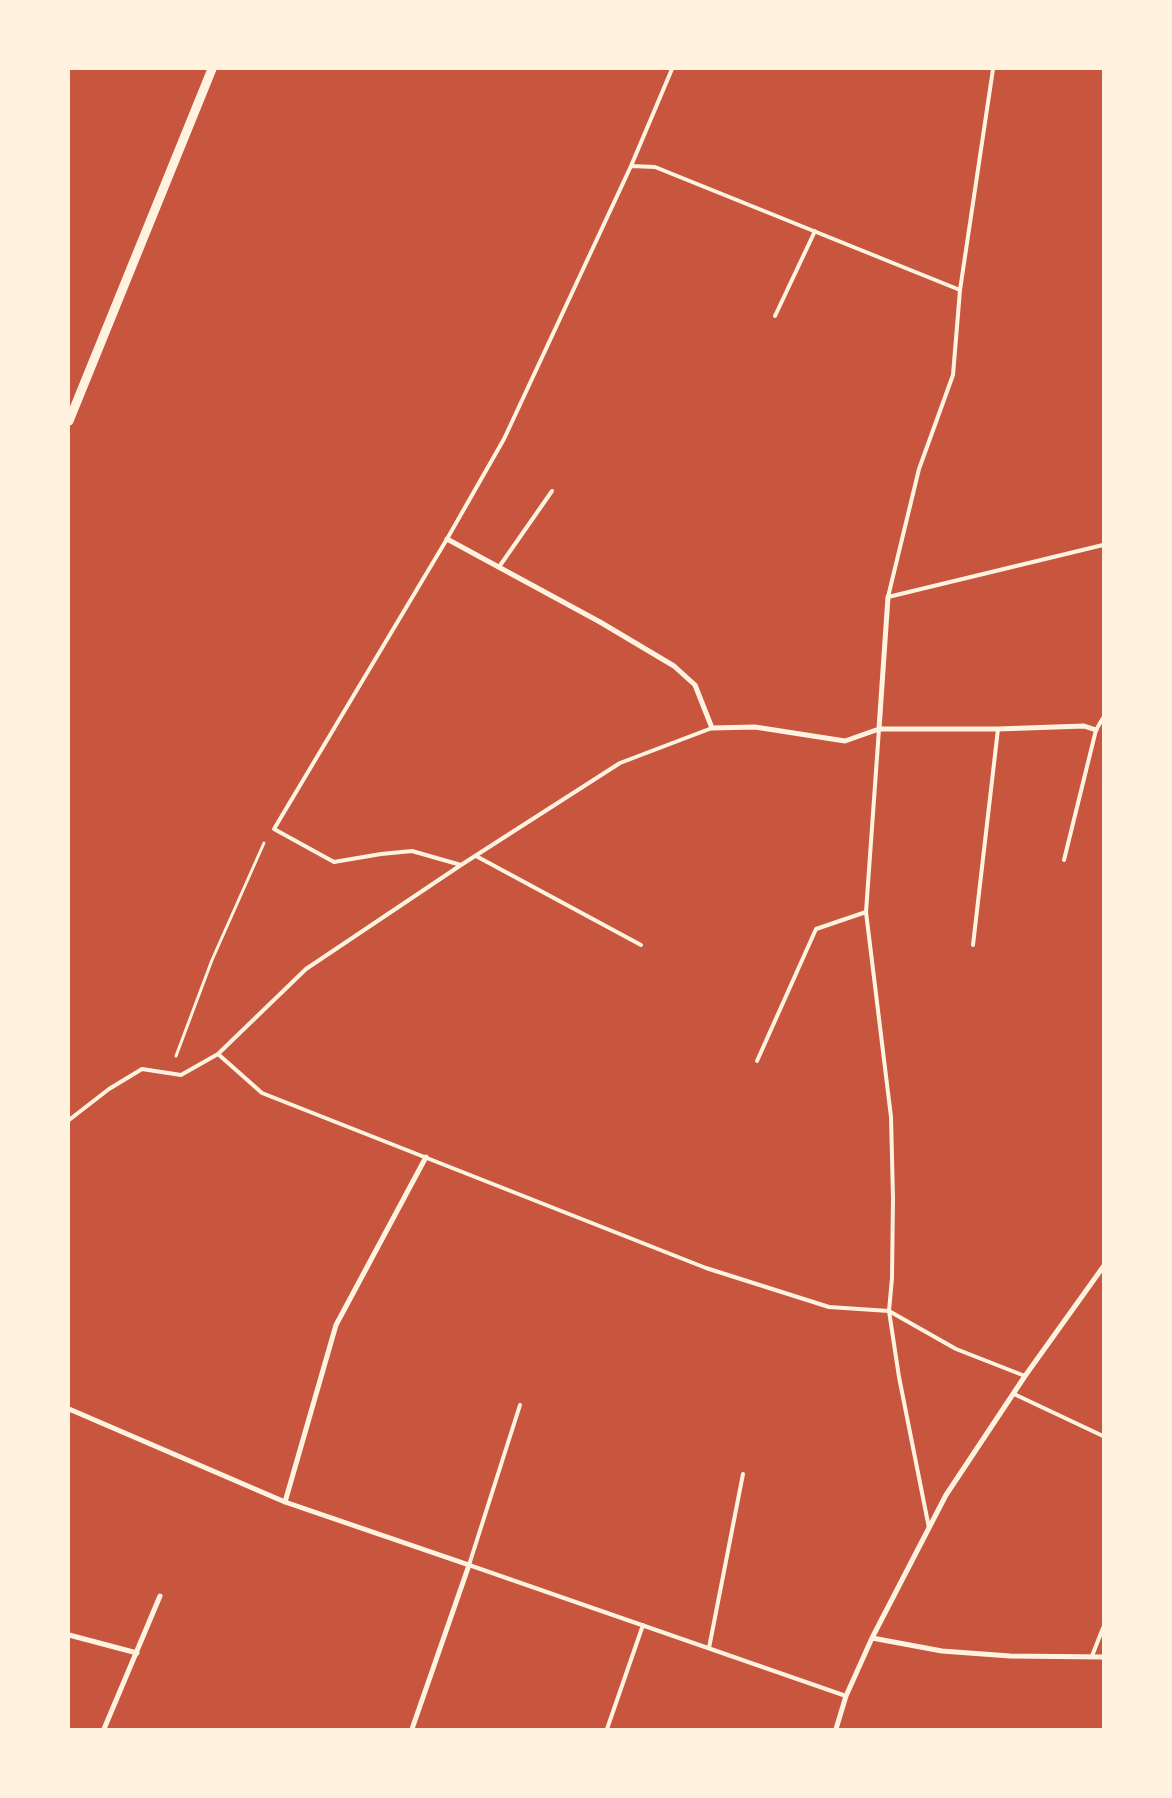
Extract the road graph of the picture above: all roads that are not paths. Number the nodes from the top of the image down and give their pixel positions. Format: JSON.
{"nodes":[{"id":1,"x":212,"y":69,"type":"edge"},
{"id":2,"x":672,"y":69,"type":"edge"},
{"id":3,"x":993,"y":69,"type":"edge"},
{"id":4,"x":631,"y":166,"type":"junction"},
{"id":5,"x":815,"y":231,"type":"junction"},
{"id":6,"x":960,"y":290,"type":"junction"},
{"id":7,"x":775,"y":316,"type":"dead end"},
{"id":8,"x":69,"y":421,"type":"edge"},
{"id":9,"x":552,"y":491,"type":"dead end"},
{"id":10,"x":447,"y":539,"type":"junction"},
{"id":11,"x":1103,"y":545,"type":"edge"},
{"id":12,"x":498,"y":567,"type":"junction"},
{"id":13,"x":888,"y":597,"type":"junction"},
{"id":14,"x":1103,"y":718,"type":"edge"},
{"id":15,"x":712,"y":728,"type":"junction"},
{"id":16,"x":879,"y":729,"type":"junction"},
{"id":17,"x":998,"y":729,"type":"junction"},
{"id":18,"x":1096,"y":730,"type":"junction"},
{"id":19,"x":1103,"y":732,"type":"edge"},
{"id":20,"x":476,"y":856,"type":"junction"},
{"id":21,"x":1064,"y":860,"type":"dead end"},
{"id":22,"x":461,"y":865,"type":"junction"},
{"id":23,"x":866,"y":912,"type":"junction"},
{"id":24,"x":641,"y":945,"type":"dead end"},
{"id":25,"x":973,"y":945,"type":"dead end"},
{"id":26,"x":218,"y":1054,"type":"junction"},
{"id":27,"x":757,"y":1061,"type":"dead end"},
{"id":28,"x":69,"y":1120,"type":"edge"},
{"id":29,"x":426,"y":1157,"type":"junction"},
{"id":30,"x":1103,"y":1267,"type":"edge"},
{"id":31,"x":889,"y":1311,"type":"junction"},
{"id":32,"x":1025,"y":1376,"type":"junction"},
{"id":33,"x":1014,"y":1394,"type":"junction"},
{"id":34,"x":520,"y":1405,"type":"dead end"},
{"id":35,"x":69,"y":1409,"type":"edge"},
{"id":36,"x":1103,"y":1436,"type":"edge"},
{"id":37,"x":743,"y":1474,"type":"dead end"},
{"id":38,"x":285,"y":1502,"type":"junction"},
{"id":39,"x":930,"y":1528,"type":"junction"},
{"id":40,"x":468,"y":1565,"type":"junction"},
{"id":41,"x":160,"y":1596,"type":"dead end"},
{"id":42,"x":643,"y":1625,"type":"junction"},
{"id":43,"x":1103,"y":1628,"type":"edge"},
{"id":44,"x":69,"y":1634,"type":"edge"},
{"id":45,"x":872,"y":1638,"type":"junction"},
{"id":46,"x":709,"y":1648,"type":"junction"},
{"id":47,"x":137,"y":1653,"type":"junction"},
{"id":48,"x":1092,"y":1656,"type":"junction"},
{"id":49,"x":1103,"y":1656,"type":"edge"},
{"id":50,"x":846,"y":1696,"type":"junction"},
{"id":51,"x":104,"y":1729,"type":"edge"},
{"id":52,"x":412,"y":1729,"type":"edge"},
{"id":53,"x":607,"y":1729,"type":"edge"},
{"id":54,"x":836,"y":1729,"type":"edge"}],
"edges":[{"from":1,"to":8,"type":"street"},
{"from":2,"to":4,"type":"lane"},
{"from":3,"to":6,"type":"lane"},
{"from":4,"to":5,"type":"lane"},
{"from":4,"to":10,"type":"lane"},
{"from":5,"to":6,"type":"lane"},
{"from":5,"to":7,"type":"lane"},
{"from":6,"to":13,"type":"lane"},
{"from":9,"to":12,"type":"lane"},
{"from":10,"to":12,"type":"street"},
{"from":10,"to":22,"type":"lane"},
{"from":11,"to":13,"type":"lane"},
{"from":12,"to":15,"type":"street"},
{"from":13,"to":16,"type":"street"},
{"from":14,"to":18,"type":"lane"},
{"from":15,"to":16,"type":"street"},
{"from":15,"to":20,"type":"lane"},
{"from":16,"to":17,"type":"street"},
{"from":16,"to":23,"type":"lane"},
{"from":17,"to":18,"type":"street"},
{"from":17,"to":25,"type":"lane"},
{"from":18,"to":19,"type":"lane"},
{"from":18,"to":21,"type":"lane"},
{"from":20,"to":22,"type":"lane"},
{"from":20,"to":24,"type":"lane"},
{"from":22,"to":26,"type":"lane"},
{"from":23,"to":27,"type":"lane"},
{"from":23,"to":31,"type":"lane"},
{"from":26,"to":28,"type":"lane"},
{"from":26,"to":29,"type":"lane"},
{"from":29,"to":31,"type":"lane"},
{"from":29,"to":38,"type":"street"},
{"from":30,"to":32,"type":"street"},
{"from":31,"to":32,"type":"lane"},
{"from":31,"to":39,"type":"lane"},
{"from":32,"to":33,"type":"street"},
{"from":33,"to":36,"type":"lane"},
{"from":33,"to":39,"type":"street"},
{"from":34,"to":40,"type":"lane"},
{"from":35,"to":38,"type":"street"},
{"from":37,"to":46,"type":"lane"},
{"from":38,"to":40,"type":"street"},
{"from":39,"to":45,"type":"street"},
{"from":40,"to":42,"type":"lane"},
{"from":40,"to":52,"type":"street"},
{"from":41,"to":47,"type":"street"},
{"from":42,"to":46,"type":"lane"},
{"from":42,"to":53,"type":"lane"},
{"from":43,"to":48,"type":"lane"},
{"from":44,"to":47,"type":"street"},
{"from":45,"to":48,"type":"street"},
{"from":45,"to":50,"type":"street"},
{"from":46,"to":50,"type":"lane"},
{"from":47,"to":51,"type":"street"},
{"from":48,"to":49,"type":"street"},
{"from":50,"to":54,"type":"street"}]}
